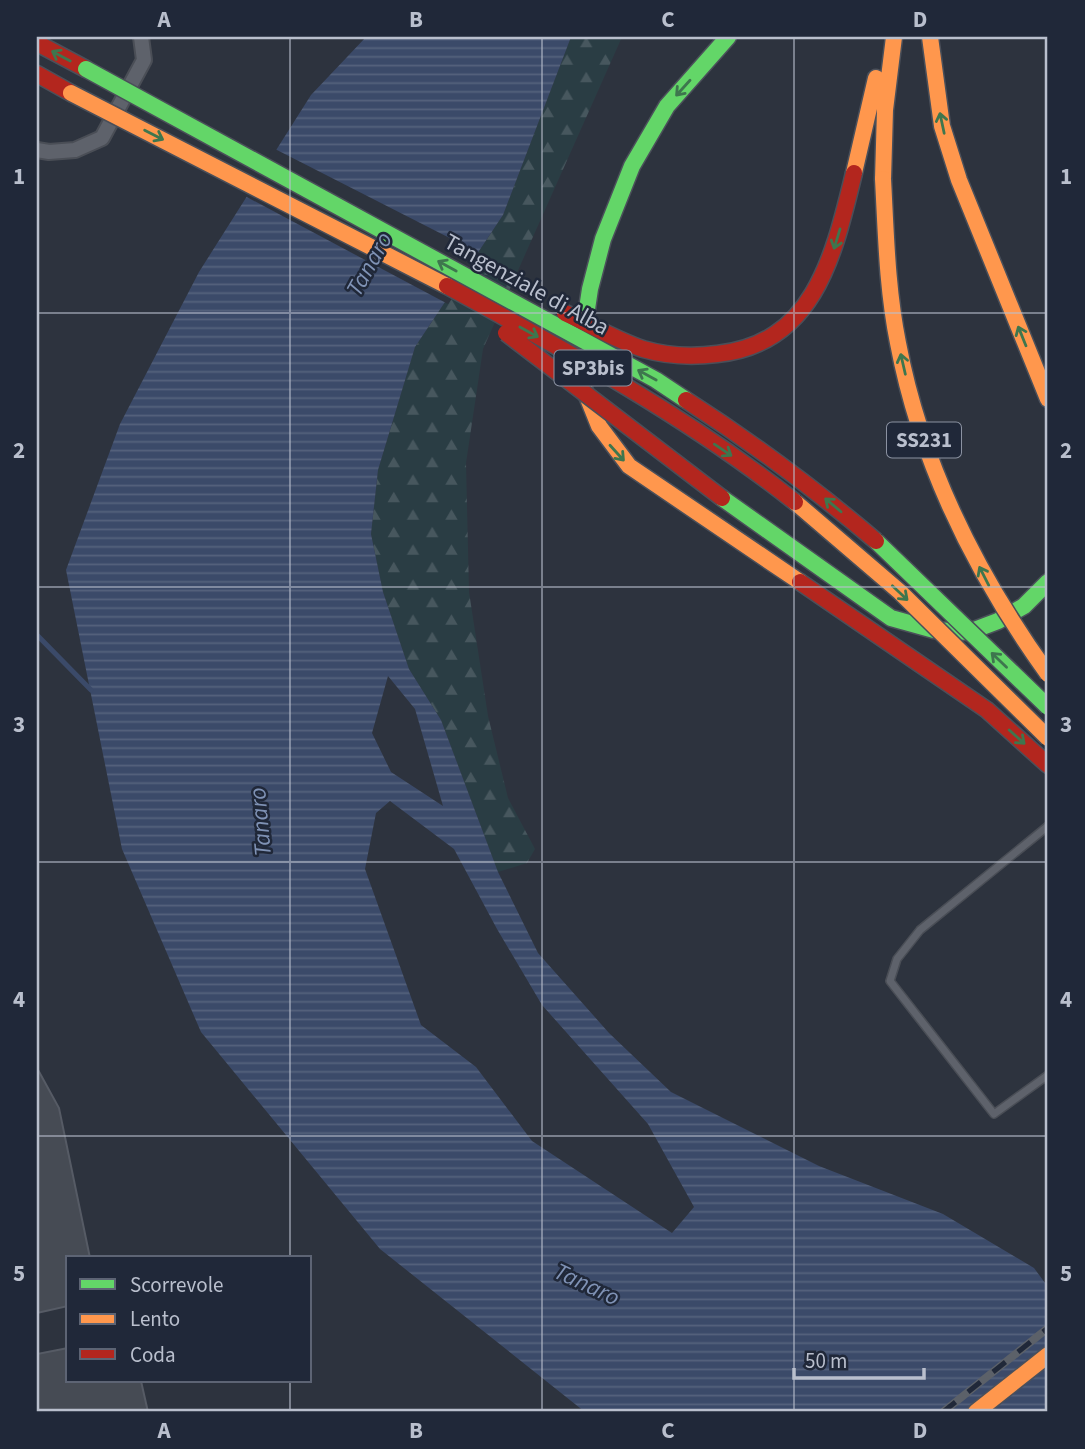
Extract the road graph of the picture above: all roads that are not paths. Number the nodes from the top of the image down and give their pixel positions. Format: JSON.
{"nodes":[{"id":1,"x":141,"y":37,"type":"edge"},
{"id":2,"x":728,"y":37,"type":"edge"},
{"id":3,"x":885,"y":37,"type":"edge"},
{"id":4,"x":894,"y":37,"type":"edge"},
{"id":5,"x":930,"y":37,"type":"edge"},
{"id":6,"x":37,"y":43,"type":"edge"},
{"id":7,"x":37,"y":74,"type":"edge"},
{"id":8,"x":37,"y":150,"type":"edge"},
{"id":9,"x":433,"y":278,"type":"junction"},
{"id":10,"x":484,"y":286,"type":"junction"},
{"id":11,"x":1048,"y":399,"type":"edge"},
{"id":12,"x":1048,"y":582,"type":"edge"},
{"id":13,"x":1048,"y":674,"type":"edge"},
{"id":14,"x":1048,"y":708,"type":"edge"},
{"id":15,"x":1048,"y":738,"type":"edge"},
{"id":16,"x":1048,"y":765,"type":"edge"},
{"id":17,"x":1048,"y":826,"type":"edge"},
{"id":18,"x":1048,"y":1075,"type":"edge"},
{"id":19,"x":1048,"y":1355,"type":"edge"},
{"id":20,"x":976,"y":1412,"type":"edge"}],
"edges":[{"from":1,"to":8,"type":"street"},
{"from":2,"to":16,"type":"main road","one_way":true},
{"from":3,"to":10,"type":"main road","one_way":true,"bridge":true},
{"from":13,"to":4,"type":"main road","number":"SS231","one_way":true,"bridge":true},
{"from":11,"to":5,"type":"main road","one_way":true},
{"from":10,"to":6,"type":"main road","name":"Tangenziale di Alba","number":"SP3bis","one_way":true,"bridge":true},
{"from":7,"to":9,"type":"main road","name":"Tangenziale di Alba","number":"SP3bis","one_way":true,"bridge":true},
{"from":9,"to":12,"type":"main road","bridge":true},
{"from":9,"to":15,"type":"main road","name":"Tangenziale di Alba","number":"SP3bis","one_way":true,"bridge":true},
{"from":14,"to":10,"type":"main road","name":"Tangenziale di Alba","number":"SP3bis","one_way":true,"bridge":true},
{"from":17,"to":18,"type":"lane"},
{"from":19,"to":20,"type":"main road"}]}
